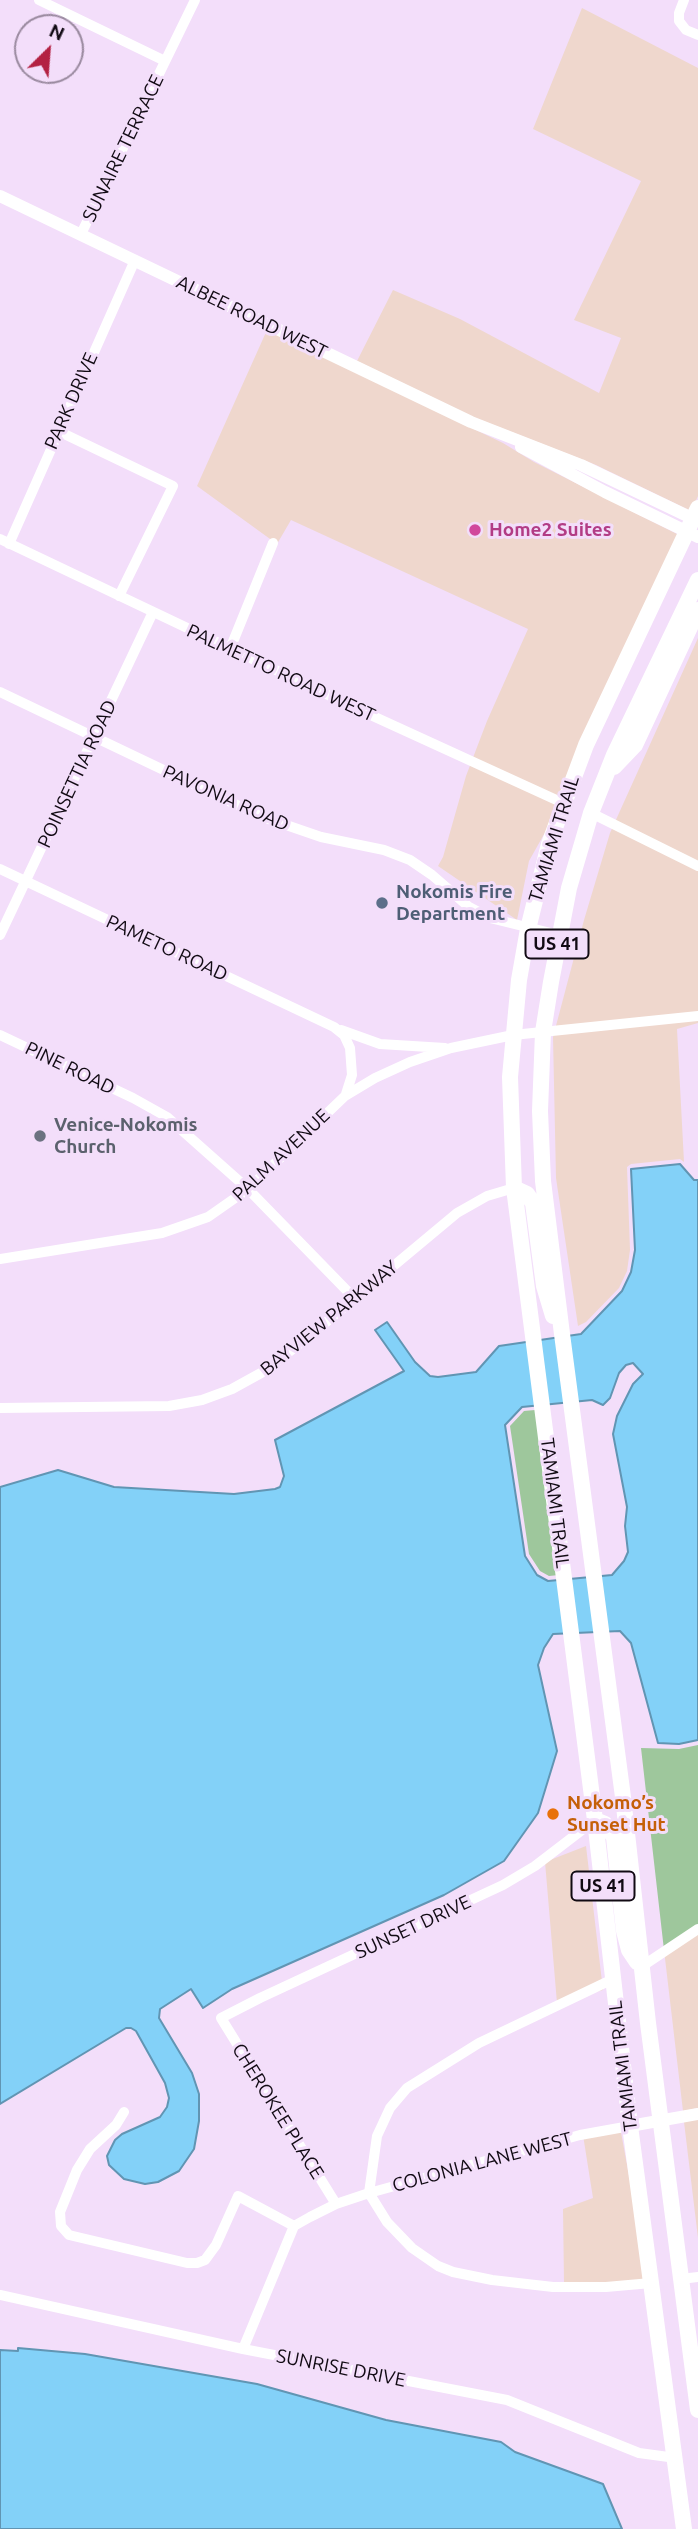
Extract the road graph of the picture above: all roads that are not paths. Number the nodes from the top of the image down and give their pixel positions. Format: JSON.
{"nodes":[{"id":1,"x":39,"y":0,"type":"edge"},
{"id":2,"x":195,"y":0,"type":"edge"},
{"id":3,"x":684,"y":0,"type":"edge"},
{"id":4,"x":698,"y":34,"type":"edge"},
{"id":5,"x":166,"y":61,"type":"junction"},
{"id":6,"x":0,"y":196,"type":"edge"},
{"id":7,"x":81,"y":234,"type":"junction"},
{"id":8,"x":135,"y":260,"type":"junction"},
{"id":9,"x":58,"y":431,"type":"junction"},
{"id":10,"x":695,"y":523,"type":"edge"},
{"id":11,"x":5,"y":541,"type":"edge"},
{"id":12,"x":273,"y":543,"type":"dead end"},
{"id":13,"x":698,"y":580,"type":"edge"},
{"id":14,"x":119,"y":596,"type":"junction"},
{"id":15,"x":698,"y":610,"type":"edge"},
{"id":16,"x":153,"y":612,"type":"junction"},
{"id":17,"x":230,"y":649,"type":"junction"},
{"id":18,"x":0,"y":692,"type":"edge"},
{"id":19,"x":94,"y":737,"type":"junction"},
{"id":20,"x":605,"y":777,"type":"junction"},
{"id":21,"x":563,"y":803,"type":"junction"},
{"id":22,"x":591,"y":813,"type":"junction"},
{"id":23,"x":698,"y":866,"type":"edge"},
{"id":24,"x":0,"y":869,"type":"edge"},
{"id":25,"x":26,"y":881,"type":"junction"},
{"id":26,"x":528,"y":929,"type":"junction"},
{"id":27,"x":0,"y":935,"type":"edge"},
{"id":28,"x":559,"y":935,"type":"junction"},
{"id":29,"x":698,"y":1016,"type":"edge"},
{"id":30,"x":334,"y":1027,"type":"junction"},
{"id":31,"x":543,"y":1032,"type":"junction"},
{"id":32,"x":0,"y":1035,"type":"edge"},
{"id":33,"x":513,"y":1035,"type":"junction"},
{"id":34,"x":451,"y":1048,"type":"junction"},
{"id":35,"x":345,"y":1096,"type":"junction"},
{"id":36,"x":514,"y":1188,"type":"junction"},
{"id":37,"x":248,"y":1189,"type":"junction"},
{"id":38,"x":0,"y":1259,"type":"edge"},
{"id":39,"x":356,"y":1300,"type":"junction"},
{"id":40,"x":562,"y":1334,"type":"junction"},
{"id":41,"x":0,"y":1408,"type":"edge"},
{"id":42,"x":595,"y":1820,"type":"junction"},
{"id":43,"x":698,"y":1929,"type":"edge"},
{"id":44,"x":641,"y":1967,"type":"junction"},
{"id":45,"x":613,"y":1979,"type":"junction"},
{"id":46,"x":221,"y":2018,"type":"joint"},
{"id":47,"x":124,"y":2112,"type":"dead end"},
{"id":48,"x":698,"y":2114,"type":"edge"},
{"id":49,"x":661,"y":2120,"type":"junction"},
{"id":50,"x":630,"y":2126,"type":"junction"},
{"id":51,"x":369,"y":2193,"type":"junction"},
{"id":52,"x":335,"y":2204,"type":"junction"},
{"id":53,"x":294,"y":2227,"type":"junction"},
{"id":54,"x":698,"y":2277,"type":"edge"},
{"id":55,"x":681,"y":2280,"type":"junction"},
{"id":56,"x":651,"y":2283,"type":"junction"},
{"id":57,"x":0,"y":2295,"type":"edge"},
{"id":58,"x":243,"y":2349,"type":"junction"},
{"id":59,"x":698,"y":2410,"type":"edge"},
{"id":60,"x":676,"y":2458,"type":"junction"},
{"id":61,"x":684,"y":2529,"type":"edge"}],
"edges":[{"from":1,"to":5,"type":"street","name":"SUNAIRE TERRACE"},
{"from":2,"to":5,"type":"street","name":"SUNAIRE TERRACE"},
{"from":3,"to":4,"type":"street"},
{"from":5,"to":7,"type":"street","name":"SUNAIRE TERRACE"},
{"from":6,"to":7,"type":"street","name":"ALBEE ROAD WEST"},
{"from":7,"to":8,"type":"street","name":"ALBEE ROAD WEST"},
{"from":8,"to":9,"type":"street","name":"PARK DRIVE"},
{"from":8,"to":10,"type":"street","name":"ALBEE ROAD WEST"},
{"from":9,"to":11,"type":"street","name":"PARK DRIVE"},
{"from":9,"to":14,"type":"street"},
{"from":10,"to":21,"type":"main road","name":"TAMIAMI TRAIL","number":"US 41"},
{"from":11,"to":14,"type":"street","name":"PALMETTO ROAD WEST"},
{"from":12,"to":17,"type":"street"},
{"from":13,"to":20,"type":"main road","name":"TAMIAMI TRAIL","number":"US 41"},
{"from":14,"to":16,"type":"street","name":"PALMETTO ROAD WEST"},
{"from":15,"to":20,"type":"main road"},
{"from":16,"to":17,"type":"street","name":"PALMETTO ROAD WEST"},
{"from":16,"to":19,"type":"street","name":"POINSETTIA ROAD"},
{"from":17,"to":21,"type":"street","name":"PALMETTO ROAD WEST"},
{"from":18,"to":19,"type":"street","name":"PAVONIA ROAD"},
{"from":19,"to":25,"type":"street","name":"POINSETTIA ROAD"},
{"from":19,"to":26,"type":"street","name":"PAVONIA ROAD"},
{"from":20,"to":22,"type":"main road","name":"TAMIAMI TRAIL","number":"US 41"},
{"from":21,"to":26,"type":"main road","name":"TAMIAMI TRAIL","number":"US 41"},
{"from":22,"to":23,"type":"street"},
{"from":22,"to":28,"type":"main road","name":"TAMIAMI TRAIL","number":"US 41"},
{"from":24,"to":25,"type":"street","name":"PAMETO ROAD"},
{"from":25,"to":27,"type":"street","name":"POINSETTIA ROAD"},
{"from":25,"to":30,"type":"street","name":"PAMETO ROAD"},
{"from":26,"to":28,"type":"street","name":"PAVONIA ROAD"},
{"from":26,"to":33,"type":"main road","name":"TAMIAMI TRAIL","number":"US 41"},
{"from":28,"to":31,"type":"main road","name":"TAMIAMI TRAIL","number":"US 41"},
{"from":29,"to":31,"type":"street","name":"PALM AVENUE"},
{"from":30,"to":34,"type":"street","name":"PAMETO ROAD"},
{"from":30,"to":35,"type":"street"},
{"from":31,"to":33,"type":"street","name":"PALM AVENUE"},
{"from":31,"to":40,"type":"main road","name":"TAMIAMI TRAIL","number":"US 41"},
{"from":32,"to":37,"type":"street","name":"PINE ROAD"},
{"from":33,"to":34,"type":"street","name":"PALM AVENUE"},
{"from":33,"to":36,"type":"main road","name":"TAMIAMI TRAIL","number":"US 41"},
{"from":34,"to":35,"type":"street","name":"PALM AVENUE"},
{"from":35,"to":37,"type":"street","name":"PALM AVENUE"},
{"from":36,"to":39,"type":"street","name":"BAYVIEW PARKWAY"},
{"from":36,"to":40,"type":"main road"},
{"from":36,"to":42,"type":"main road","name":"TAMIAMI TRAIL","number":"US 41"},
{"from":37,"to":38,"type":"street","name":"PALM AVENUE"},
{"from":37,"to":39,"type":"street","name":"PINE ROAD"},
{"from":39,"to":41,"type":"street","name":"BAYVIEW PARKWAY"},
{"from":40,"to":44,"type":"main road","name":"TAMIAMI TRAIL","number":"US 41"},
{"from":42,"to":44,"type":"main road"},
{"from":42,"to":45,"type":"main road","name":"TAMIAMI TRAIL","number":"US 41"},
{"from":42,"to":46,"type":"street","name":"SUNSET DRIVE"},
{"from":43,"to":44,"type":"street"},
{"from":44,"to":49,"type":"main road","name":"TAMIAMI TRAIL","number":"US 41"},
{"from":45,"to":50,"type":"main road","name":"TAMIAMI TRAIL","number":"US 41"},
{"from":45,"to":51,"type":"street"},
{"from":46,"to":52,"type":"street","name":"CHEROKEE PLACE"},
{"from":47,"to":53,"type":"street"},
{"from":48,"to":49,"type":"street"},
{"from":49,"to":50,"type":"street"},
{"from":49,"to":55,"type":"main road","name":"TAMIAMI TRAIL","number":"US 41"},
{"from":50,"to":51,"type":"street","name":"COLONIA LANE WEST"},
{"from":50,"to":56,"type":"main road","name":"TAMIAMI TRAIL","number":"US 41"},
{"from":51,"to":52,"type":"street","name":"COLONIA LANE WEST"},
{"from":51,"to":56,"type":"street"},
{"from":52,"to":53,"type":"street","name":"COLONIA LANE WEST"},
{"from":53,"to":58,"type":"street"},
{"from":54,"to":55,"type":"street"},
{"from":55,"to":59,"type":"main road","name":"TAMIAMI TRAIL","number":"US 41"},
{"from":56,"to":60,"type":"main road","name":"TAMIAMI TRAIL","number":"US 41"},
{"from":57,"to":58,"type":"street","name":"SUNRISE DRIVE"},
{"from":58,"to":60,"type":"street","name":"SUNRISE DRIVE"},
{"from":60,"to":61,"type":"main road","name":"TAMIAMI TRAIL","number":"US 41"}]}
